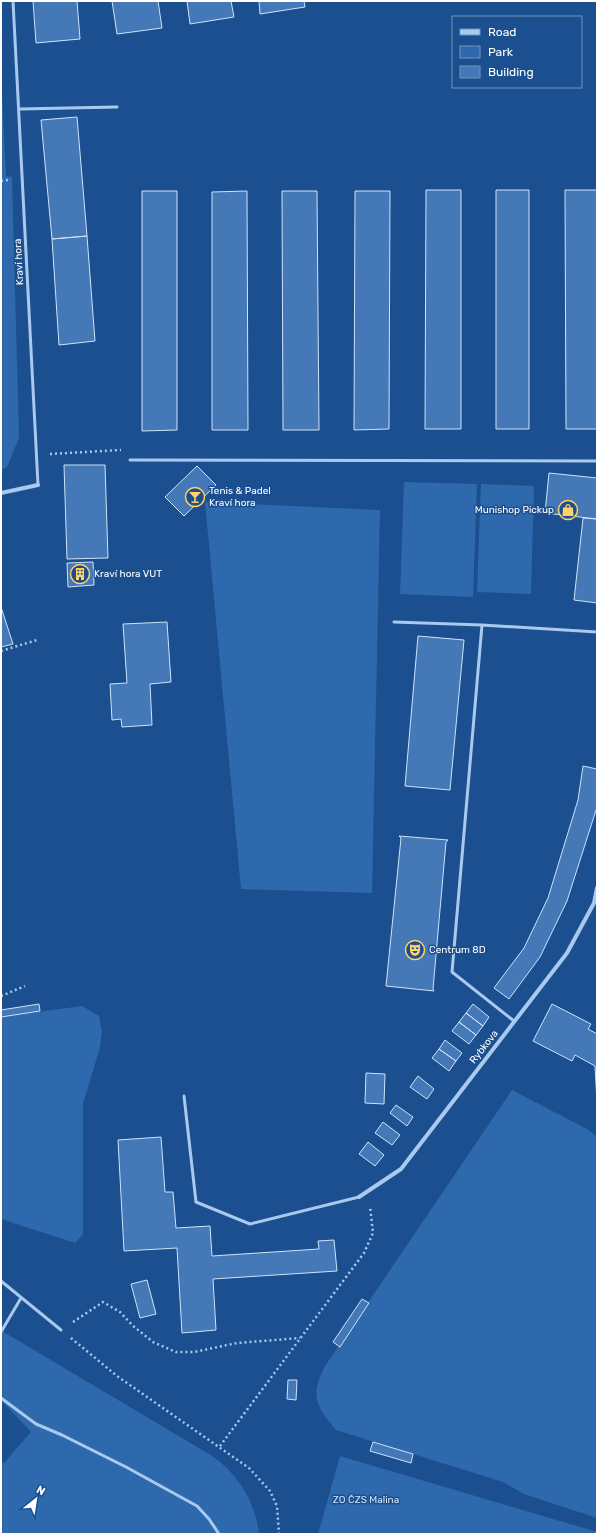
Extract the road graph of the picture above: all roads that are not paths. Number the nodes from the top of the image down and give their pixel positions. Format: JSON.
{"nodes":[{"id":1,"x":13,"y":1,"type":"edge"},
{"id":2,"x":117,"y":107,"type":"dead end"},
{"id":3,"x":20,"y":108,"type":"junction"},
{"id":4,"x":130,"y":460,"type":"dead end"},
{"id":5,"x":597,"y":461,"type":"edge"},
{"id":6,"x":38,"y":485,"type":"joint"},
{"id":7,"x":1,"y":492,"type":"edge"},
{"id":8,"x":394,"y":622,"type":"dead end"},
{"id":9,"x":482,"y":625,"type":"junction"},
{"id":10,"x":597,"y":632,"type":"edge"},
{"id":11,"x":597,"y":888,"type":"edge"},
{"id":12,"x":514,"y":1021,"type":"junction"},
{"id":13,"x":184,"y":1096,"type":"dead end"},
{"id":14,"x":359,"y":1197,"type":"joint"},
{"id":15,"x":1,"y":1281,"type":"edge"},
{"id":16,"x":21,"y":1298,"type":"junction"},
{"id":17,"x":61,"y":1330,"type":"road end"},
{"id":18,"x":1,"y":1332,"type":"edge"},
{"id":19,"x":1,"y":1398,"type":"edge"},
{"id":20,"x":219,"y":1534,"type":"edge"}],
"edges":[{"from":1,"to":3,"type":"lane","name":"Kraví hora"},
{"from":2,"to":3,"type":"lane"},
{"from":3,"to":6,"type":"lane","name":"Kraví hora"},
{"from":4,"to":5,"type":"lane"},
{"from":6,"to":7,"type":"street","name":"Kraví hora"},
{"from":8,"to":9,"type":"lane"},
{"from":9,"to":10,"type":"lane"},
{"from":9,"to":12,"type":"lane"},
{"from":11,"to":12,"type":"street","name":"Rybkova"},
{"from":12,"to":14,"type":"street","name":"Rybkova"},
{"from":13,"to":14,"type":"lane"},
{"from":15,"to":16,"type":"lane"},
{"from":16,"to":17,"type":"lane"},
{"from":16,"to":18,"type":"lane"},
{"from":19,"to":20,"type":"lane"}]}
